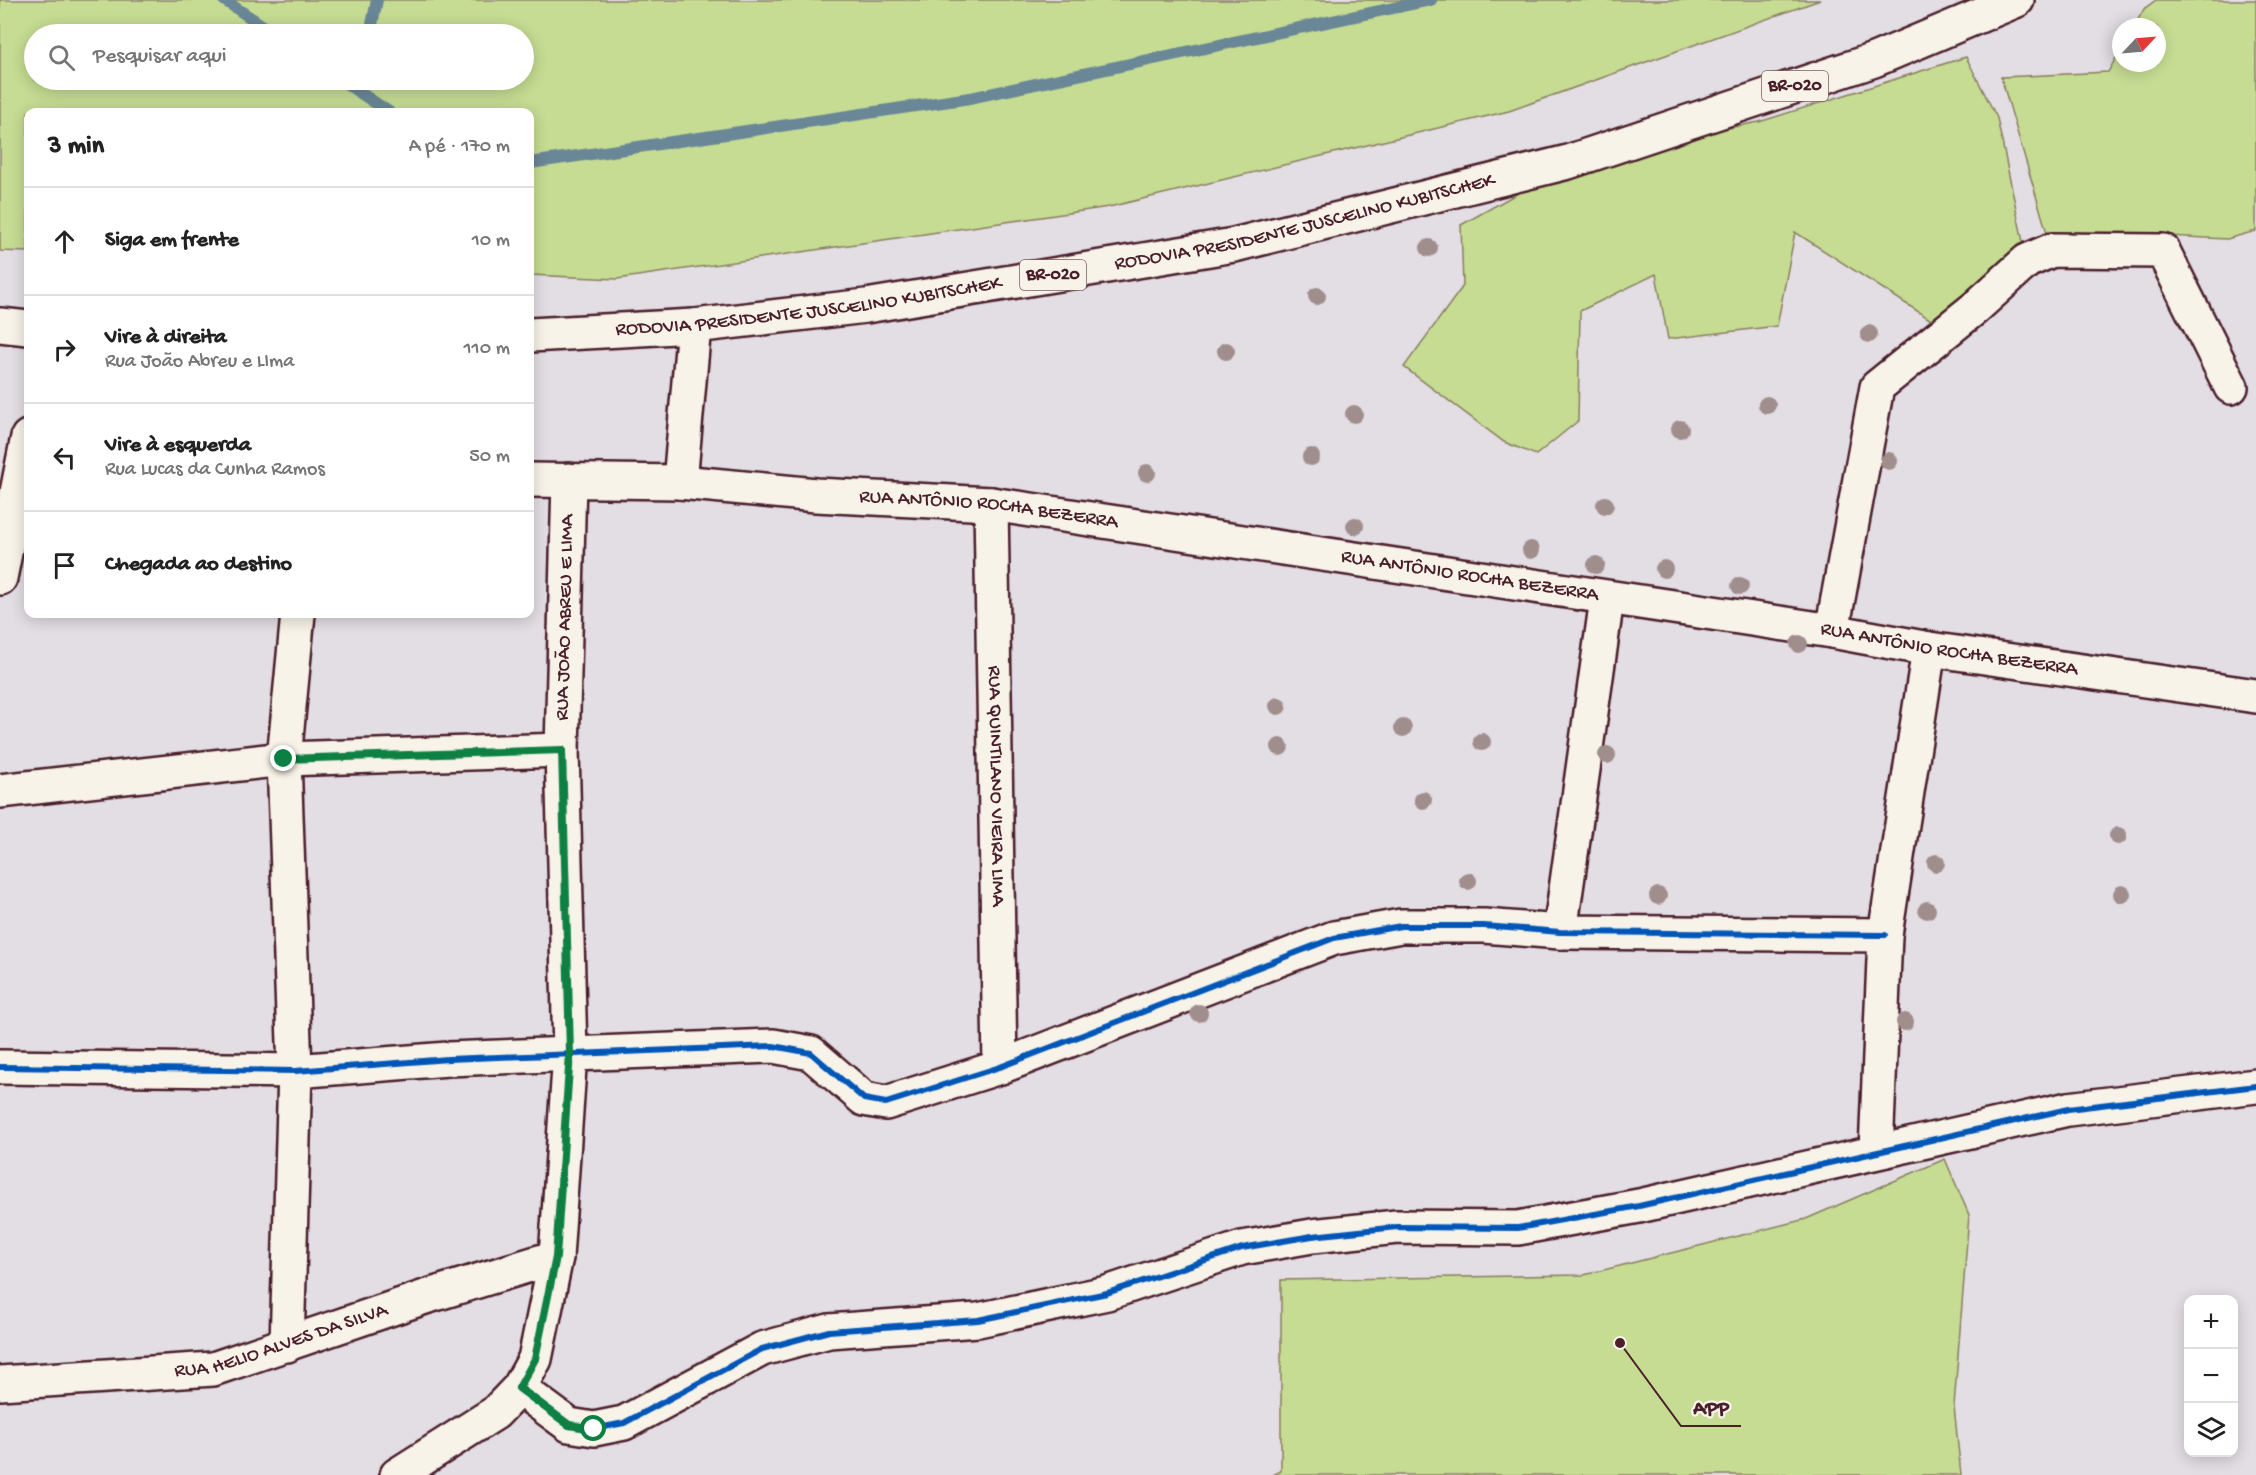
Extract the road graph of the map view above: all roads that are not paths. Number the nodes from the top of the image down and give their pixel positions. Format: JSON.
{"nodes":[{"id":1,"x":2017,"y":0,"type":"edge"},
{"id":2,"x":0,"y":325,"type":"edge"},
{"id":3,"x":694,"y":326,"type":"junction"},
{"id":4,"x":24,"y":328,"type":"edge"},
{"id":5,"x":534,"y":335,"type":"edge"},
{"id":6,"x":2231,"y":387,"type":"dead end"},
{"id":7,"x":20,"y":451,"type":"edge"},
{"id":8,"x":534,"y":480,"type":"edge"},
{"id":9,"x":569,"y":480,"type":"junction"},
{"id":10,"x":680,"y":482,"type":"junction"},
{"id":11,"x":991,"y":504,"type":"junction"},
{"id":12,"x":0,"y":578,"type":"edge"},
{"id":13,"x":1607,"y":598,"type":"junction"},
{"id":14,"x":297,"y":618,"type":"edge"},
{"id":15,"x":1832,"y":631,"type":"junction"},
{"id":16,"x":1929,"y":649,"type":"junction"},
{"id":17,"x":2256,"y":696,"type":"edge"},
{"id":18,"x":562,"y":750,"type":"junction"},
{"id":19,"x":284,"y":759,"type":"junction"},
{"id":20,"x":0,"y":791,"type":"edge"},
{"id":21,"x":1560,"y":932,"type":"junction"},
{"id":22,"x":1885,"y":935,"type":"junction"},
{"id":23,"x":570,"y":1053,"type":"junction"},
{"id":24,"x":0,"y":1067,"type":"edge"},
{"id":25,"x":999,"y":1067,"type":"junction"},
{"id":26,"x":295,"y":1071,"type":"junction"},
{"id":27,"x":2256,"y":1086,"type":"edge"},
{"id":28,"x":1876,"y":1152,"type":"junction"},
{"id":29,"x":556,"y":1257,"type":"junction"},
{"id":30,"x":287,"y":1346,"type":"junction"},
{"id":31,"x":0,"y":1383,"type":"edge"},
{"id":32,"x":519,"y":1388,"type":"junction"},
{"id":33,"x":397,"y":1475,"type":"edge"}],
"edges":[{"from":1,"to":3,"type":"main road","name":"RODOVIA PRESIDENTE JUSCELINO KUBITSCHEK","number":"BR-020"},
{"from":2,"to":4,"type":"main road"},
{"from":3,"to":5,"type":"main road","name":"RODOVIA PRESIDENTE JUSCELINO KUBITSCHEK","number":"BR-020"},
{"from":3,"to":10,"type":"main road"},
{"from":6,"to":15,"type":"main road"},
{"from":7,"to":12,"type":"main road"},
{"from":8,"to":9,"type":"main road","name":"RUA ANTÔNIO ROCHA BEZERRA"},
{"from":9,"to":10,"type":"main road","name":"RUA ANTÔNIO ROCHA BEZERRA"},
{"from":9,"to":18,"type":"main road","name":"RUA JOÃO ABREU E LIMA"},
{"from":10,"to":11,"type":"main road","name":"RUA ANTÔNIO ROCHA BEZERRA"},
{"from":11,"to":13,"type":"main road","name":"RUA ANTÔNIO ROCHA BEZERRA"},
{"from":11,"to":25,"type":"main road","name":"RUA QUINTILANO VIEIRA LIMA"},
{"from":13,"to":15,"type":"main road","name":"RUA ANTÔNIO ROCHA BEZERRA"},
{"from":13,"to":21,"type":"main road"},
{"from":14,"to":19,"type":"main road"},
{"from":15,"to":16,"type":"main road","name":"RUA ANTÔNIO ROCHA BEZERRA"},
{"from":16,"to":17,"type":"main road","name":"RUA ANTÔNIO ROCHA BEZERRA"},
{"from":16,"to":22,"type":"main road"},
{"from":18,"to":19,"type":"main road"},
{"from":18,"to":23,"type":"main road","name":"RUA JOÃO ABREU E LIMA"},
{"from":19,"to":20,"type":"main road"},
{"from":19,"to":26,"type":"main road"},
{"from":21,"to":22,"type":"main road"},
{"from":21,"to":25,"type":"main road"},
{"from":22,"to":28,"type":"main road"},
{"from":23,"to":25,"type":"main road"},
{"from":23,"to":26,"type":"main road"},
{"from":23,"to":29,"type":"main road","name":"RUA JOÃO ABREU E LIMA"},
{"from":24,"to":26,"type":"main road"},
{"from":26,"to":30,"type":"main road"},
{"from":27,"to":28,"type":"main road"},
{"from":28,"to":32,"type":"main road"},
{"from":29,"to":30,"type":"main road","name":"RUA HELIO ALVES DA SILVA"},
{"from":29,"to":32,"type":"main road","name":"RUA JOÃO ABREU E LIMA"},
{"from":30,"to":31,"type":"main road","name":"RUA HELIO ALVES DA SILVA"},
{"from":32,"to":33,"type":"main road","name":"RUA JOÃO ABREU E LIMA"}]}
